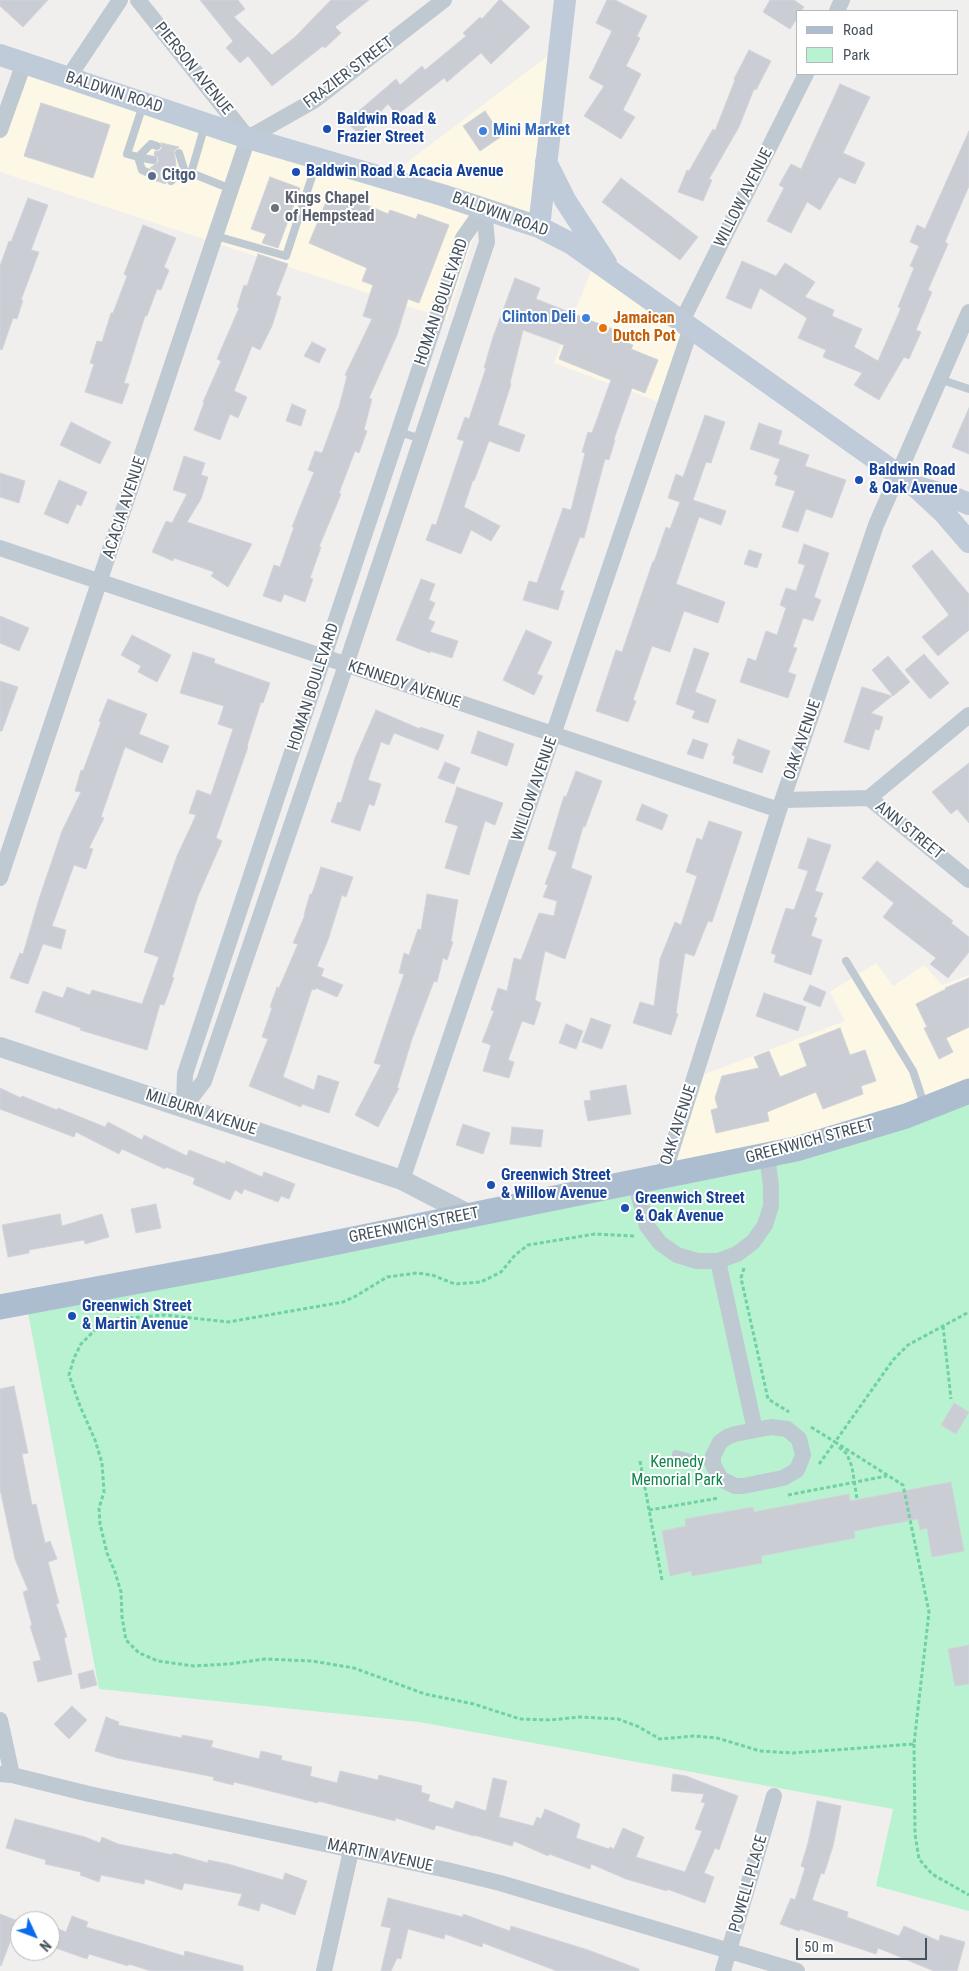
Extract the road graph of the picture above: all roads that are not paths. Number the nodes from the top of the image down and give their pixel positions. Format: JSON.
{"nodes":[{"id":1,"x":120,"y":0,"type":"edge"},
{"id":2,"x":138,"y":0,"type":"edge"},
{"id":3,"x":444,"y":0,"type":"edge"},
{"id":4,"x":565,"y":0,"type":"edge"},
{"id":5,"x":0,"y":55,"type":"edge"},
{"id":6,"x":24,"y":63,"type":"junction"},
{"id":7,"x":806,"y":75,"type":"edge"},
{"id":8,"x":68,"y":78,"type":"junction"},
{"id":9,"x":144,"y":103,"type":"junction"},
{"id":10,"x":206,"y":123,"type":"junction"},
{"id":11,"x":0,"y":130,"type":"edge"},
{"id":12,"x":248,"y":138,"type":"junction"},
{"id":13,"x":157,"y":146,"type":"dead end"},
{"id":14,"x":179,"y":154,"type":"dead end"},
{"id":15,"x":138,"y":157,"type":"junction"},
{"id":16,"x":318,"y":158,"type":"junction"},
{"id":17,"x":153,"y":160,"type":"dead end"},
{"id":18,"x":546,"y":162,"type":"junction"},
{"id":19,"x":180,"y":168,"type":"junction"},
{"id":20,"x":149,"y":173,"type":"dead end"},
{"id":21,"x":191,"y":173,"type":"junction"},
{"id":22,"x":171,"y":181,"type":"dead end"},
{"id":23,"x":231,"y":189,"type":"junction"},
{"id":24,"x":484,"y":208,"type":"junction"},
{"id":25,"x":539,"y":227,"type":"junction"},
{"id":26,"x":216,"y":236,"type":"junction"},
{"id":27,"x":612,"y":273,"type":"junction"},
{"id":28,"x":969,"y":312,"type":"edge"},
{"id":29,"x":686,"y":325,"type":"junction"},
{"id":30,"x":964,"y":337,"type":"edge"},
{"id":31,"x":939,"y":379,"type":"junction"},
{"id":32,"x":969,"y":389,"type":"edge"},
{"id":33,"x":399,"y":432,"type":"junction"},
{"id":34,"x":422,"y":439,"type":"junction"},
{"id":35,"x":906,"y":480,"type":"junction"},
{"id":36,"x":969,"y":504,"type":"edge"},
{"id":37,"x":969,"y":542,"type":"edge"},
{"id":38,"x":0,"y":548,"type":"edge"},
{"id":39,"x":100,"y":582,"type":"junction"},
{"id":40,"x":324,"y":658,"type":"junction"},
{"id":41,"x":346,"y":665,"type":"junction"},
{"id":42,"x":969,"y":715,"type":"edge"},
{"id":43,"x":554,"y":735,"type":"junction"},
{"id":44,"x":869,"y":798,"type":"junction"},
{"id":45,"x":781,"y":805,"type":"junction"},
{"id":46,"x":0,"y":878,"type":"edge"},
{"id":47,"x":969,"y":880,"type":"edge"},
{"id":48,"x":260,"y":885,"type":"junction"},
{"id":49,"x":846,"y":961,"type":"dead end"},
{"id":50,"x":0,"y":1047,"type":"edge"},
{"id":51,"x":969,"y":1091,"type":"edge"},
{"id":52,"x":184,"y":1107,"type":"junction"},
{"id":53,"x":926,"y":1108,"type":"junction"},
{"id":54,"x":768,"y":1155,"type":"junction"},
{"id":55,"x":663,"y":1177,"type":"junction"},
{"id":56,"x":402,"y":1180,"type":"junction"},
{"id":57,"x":635,"y":1182,"type":"junction"},
{"id":58,"x":468,"y":1214,"type":"junction"},
{"id":59,"x":718,"y":1261,"type":"junction"},
{"id":60,"x":0,"y":1307,"type":"edge"},
{"id":61,"x":755,"y":1430,"type":"junction"},
{"id":62,"x":676,"y":1454,"type":"dead end"},
{"id":63,"x":713,"y":1465,"type":"junction"},
{"id":64,"x":0,"y":1720,"type":"edge"},
{"id":65,"x":6,"y":1774,"type":"edge"},
{"id":66,"x":774,"y":1796,"type":"dead end"},
{"id":67,"x":351,"y":1851,"type":"junction"},
{"id":68,"x":729,"y":1951,"type":"junction"},
{"id":69,"x":324,"y":1971,"type":"edge"},
{"id":70,"x":723,"y":1971,"type":"edge"},
{"id":71,"x":797,"y":1971,"type":"edge"}],
"edges":[{"from":1,"to":8,"type":"street"},
{"from":2,"to":12,"type":"street","name":"PIERSON AVENUE"},
{"from":3,"to":12,"type":"street","name":"FRAZIER STREET"},
{"from":4,"to":18,"type":"main road"},
{"from":5,"to":6,"type":"main road","name":"BALDWIN ROAD"},
{"from":6,"to":8,"type":"main road","name":"BALDWIN ROAD"},
{"from":6,"to":11,"type":"street"},
{"from":7,"to":29,"type":"street","name":"WILLOW AVENUE"},
{"from":8,"to":9,"type":"main road","name":"BALDWIN ROAD"},
{"from":9,"to":10,"type":"main road","name":"BALDWIN ROAD"},
{"from":9,"to":15,"type":"lane"},
{"from":10,"to":12,"type":"main road","name":"BALDWIN ROAD"},
{"from":10,"to":21,"type":"lane"},
{"from":12,"to":16,"type":"main road","name":"BALDWIN ROAD"},
{"from":12,"to":23,"type":"street","name":"ACACIA AVENUE"},
{"from":13,"to":15,"type":"lane"},
{"from":14,"to":19,"type":"lane"},
{"from":15,"to":17,"type":"lane"},
{"from":15,"to":20,"type":"lane"},
{"from":16,"to":24,"type":"main road","name":"BALDWIN ROAD"},
{"from":16,"to":26,"type":"lane"},
{"from":18,"to":25,"type":"main road"},
{"from":18,"to":27,"type":"main road"},
{"from":19,"to":21,"type":"lane"},
{"from":19,"to":22,"type":"lane"},
{"from":21,"to":23,"type":"lane"},
{"from":23,"to":26,"type":"street","name":"ACACIA AVENUE"},
{"from":24,"to":25,"type":"main road","name":"BALDWIN ROAD"},
{"from":24,"to":33,"type":"street","name":"HOMAN BOULEVARD"},
{"from":24,"to":34,"type":"street","name":"HOMAN BOULEVARD"},
{"from":25,"to":27,"type":"main road","name":"BALDWIN ROAD"},
{"from":26,"to":39,"type":"street","name":"ACACIA AVENUE"},
{"from":27,"to":29,"type":"main road","name":"BALDWIN ROAD"},
{"from":28,"to":30,"type":"street","name":"OAK AVENUE"},
{"from":29,"to":35,"type":"main road","name":"BALDWIN ROAD"},
{"from":29,"to":43,"type":"street","name":"WILLOW AVENUE"},
{"from":30,"to":31,"type":"street","name":"OAK AVENUE"},
{"from":31,"to":32,"type":"lane"},
{"from":31,"to":35,"type":"street","name":"OAK AVENUE"},
{"from":33,"to":34,"type":"lane"},
{"from":33,"to":40,"type":"street","name":"HOMAN BOULEVARD"},
{"from":34,"to":41,"type":"street","name":"HOMAN BOULEVARD"},
{"from":35,"to":36,"type":"main road","name":"BALDWIN ROAD"},
{"from":35,"to":37,"type":"main road"},
{"from":35,"to":45,"type":"street","name":"OAK AVENUE"},
{"from":38,"to":39,"type":"street","name":"KENNEDY AVENUE"},
{"from":39,"to":40,"type":"street","name":"KENNEDY AVENUE"},
{"from":39,"to":46,"type":"street","name":"ACACIA AVENUE"},
{"from":40,"to":41,"type":"street","name":"KENNEDY AVENUE"},
{"from":40,"to":48,"type":"street","name":"HOMAN BOULEVARD"},
{"from":41,"to":43,"type":"street","name":"KENNEDY AVENUE"},
{"from":41,"to":48,"type":"street","name":"HOMAN BOULEVARD"},
{"from":42,"to":44,"type":"street"},
{"from":43,"to":45,"type":"street","name":"KENNEDY AVENUE"},
{"from":43,"to":56,"type":"street","name":"WILLOW AVENUE"},
{"from":44,"to":45,"type":"street","name":"ANN STREET"},
{"from":44,"to":47,"type":"street","name":"ANN STREET"},
{"from":45,"to":55,"type":"street","name":"OAK AVENUE"},
{"from":48,"to":52,"type":"street","name":"HOMAN BOULEVARD"},
{"from":49,"to":53,"type":"lane"},
{"from":50,"to":52,"type":"street","name":"MILBURN AVENUE"},
{"from":51,"to":53,"type":"main road","name":"GREENWICH STREET"},
{"from":52,"to":56,"type":"street","name":"MILBURN AVENUE"},
{"from":53,"to":54,"type":"main road","name":"GREENWICH STREET"},
{"from":54,"to":55,"type":"main road","name":"GREENWICH STREET"},
{"from":54,"to":59,"type":"street"},
{"from":55,"to":57,"type":"main road","name":"GREENWICH STREET"},
{"from":56,"to":58,"type":"street"},
{"from":57,"to":58,"type":"main road","name":"GREENWICH STREET"},
{"from":57,"to":59,"type":"street"},
{"from":58,"to":60,"type":"main road","name":"GREENWICH STREET"},
{"from":59,"to":61,"type":"street"},
{"from":61,"to":63,"type":"street"},
{"from":61,"to":63,"type":"street"},
{"from":62,"to":63,"type":"lane"},
{"from":64,"to":65,"type":"street","name":"MARTIN AVENUE"},
{"from":65,"to":67,"type":"street","name":"MARTIN AVENUE"},
{"from":66,"to":68,"type":"street","name":"POWELL PLACE"},
{"from":67,"to":68,"type":"street","name":"MARTIN AVENUE"},
{"from":67,"to":69,"type":"street"},
{"from":68,"to":70,"type":"street","name":"POWELL PLACE"},
{"from":68,"to":71,"type":"street","name":"MARTIN AVENUE"}]}
